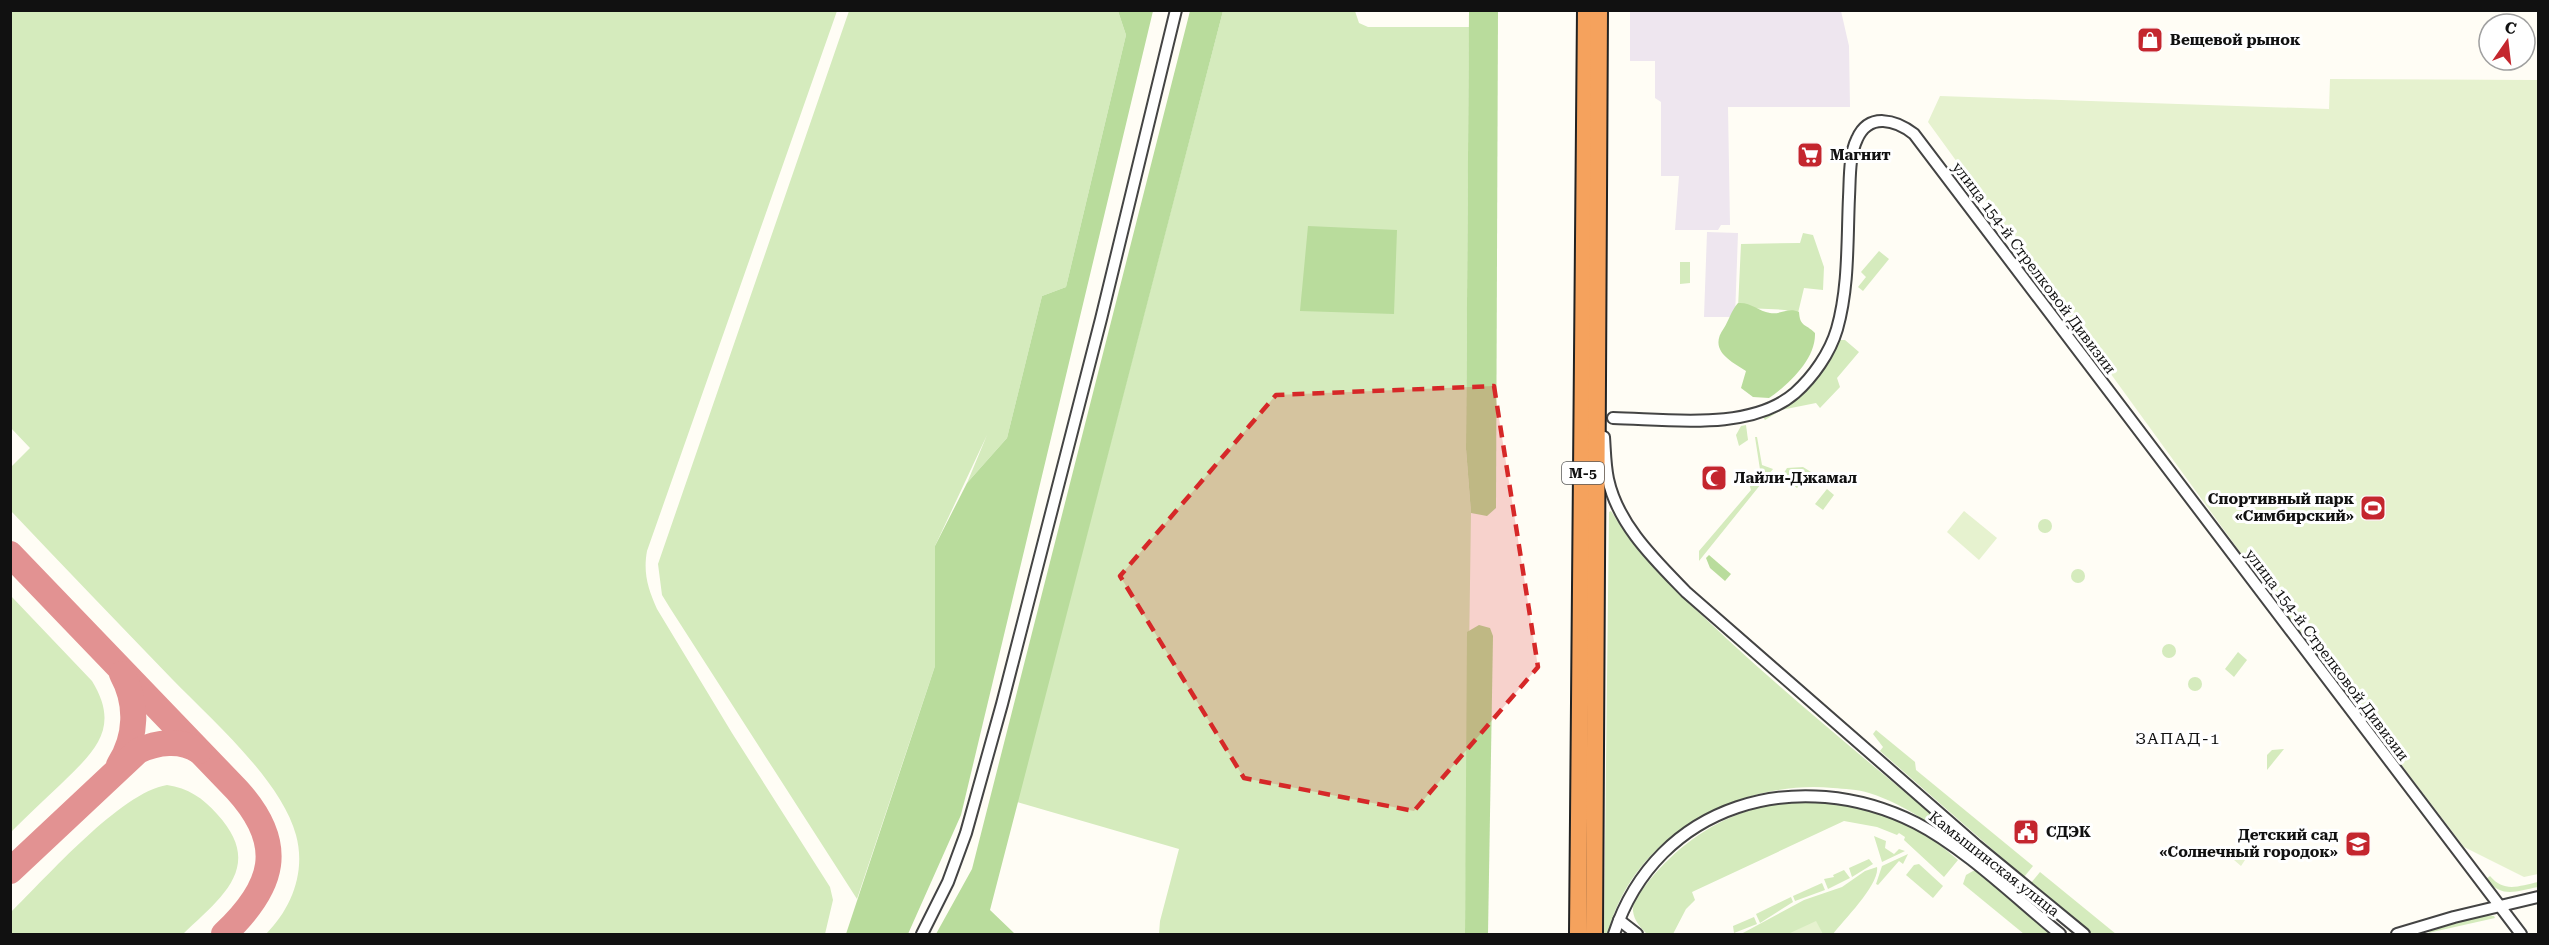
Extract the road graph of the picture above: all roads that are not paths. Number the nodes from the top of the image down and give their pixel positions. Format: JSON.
{"nodes":[{"id":1,"x":1176,"y":10,"type":"edge"},
{"id":2,"x":1586,"y":10,"type":"edge"},
{"id":3,"x":1599,"y":10,"type":"edge"},
{"id":4,"x":1591,"y":120,"type":"junction"},
{"id":5,"x":1596,"y":347,"type":"junction"},
{"id":6,"x":1613,"y":418,"type":"dead end"},
{"id":7,"x":1977,"y":846,"type":"junction"},
{"id":8,"x":1966,"y":858,"type":"junction"},
{"id":9,"x":2538,"y":897,"type":"edge"},
{"id":10,"x":2499,"y":906,"type":"junction"},
{"id":11,"x":1619,"y":920,"type":"junction"},
{"id":12,"x":922,"y":934,"type":"edge"},
{"id":13,"x":1578,"y":934,"type":"edge"},
{"id":14,"x":1594,"y":934,"type":"edge"},
{"id":15,"x":1614,"y":934,"type":"edge"},
{"id":16,"x":1637,"y":934,"type":"edge"},
{"id":17,"x":2060,"y":934,"type":"edge"},
{"id":18,"x":2084,"y":934,"type":"edge"},
{"id":19,"x":2397,"y":934,"type":"edge"},
{"id":20,"x":2521,"y":934,"type":"edge"}],
"edges":[{"from":1,"to":12,"type":"street"},
{"from":2,"to":4,"type":"highway","number":"М-5"},
{"from":3,"to":4,"type":"highway","number":"М-5"},
{"from":4,"to":5,"type":"highway","number":"М-5"},
{"from":4,"to":13,"type":"highway","number":"М-5"},
{"from":5,"to":7,"type":"street","name":"Камышинская улица"},
{"from":5,"to":14,"type":"highway","number":"М-5"},
{"from":6,"to":10,"type":"street","name":"улица 154-й Стрелковой Дивизии"},
{"from":7,"to":8,"type":"street"},
{"from":7,"to":18,"type":"street","name":"Камышинская улица"},
{"from":8,"to":11,"type":"street","name":"Камышинская улица"},
{"from":8,"to":17,"type":"street","name":"Камышинская улица"},
{"from":9,"to":10,"type":"street"},
{"from":10,"to":19,"type":"street"},
{"from":10,"to":20,"type":"street","name":"улица 154-й Стрелковой Дивизии"},
{"from":11,"to":15,"type":"street","name":"Камышинская улица"},
{"from":11,"to":16,"type":"street"}]}
